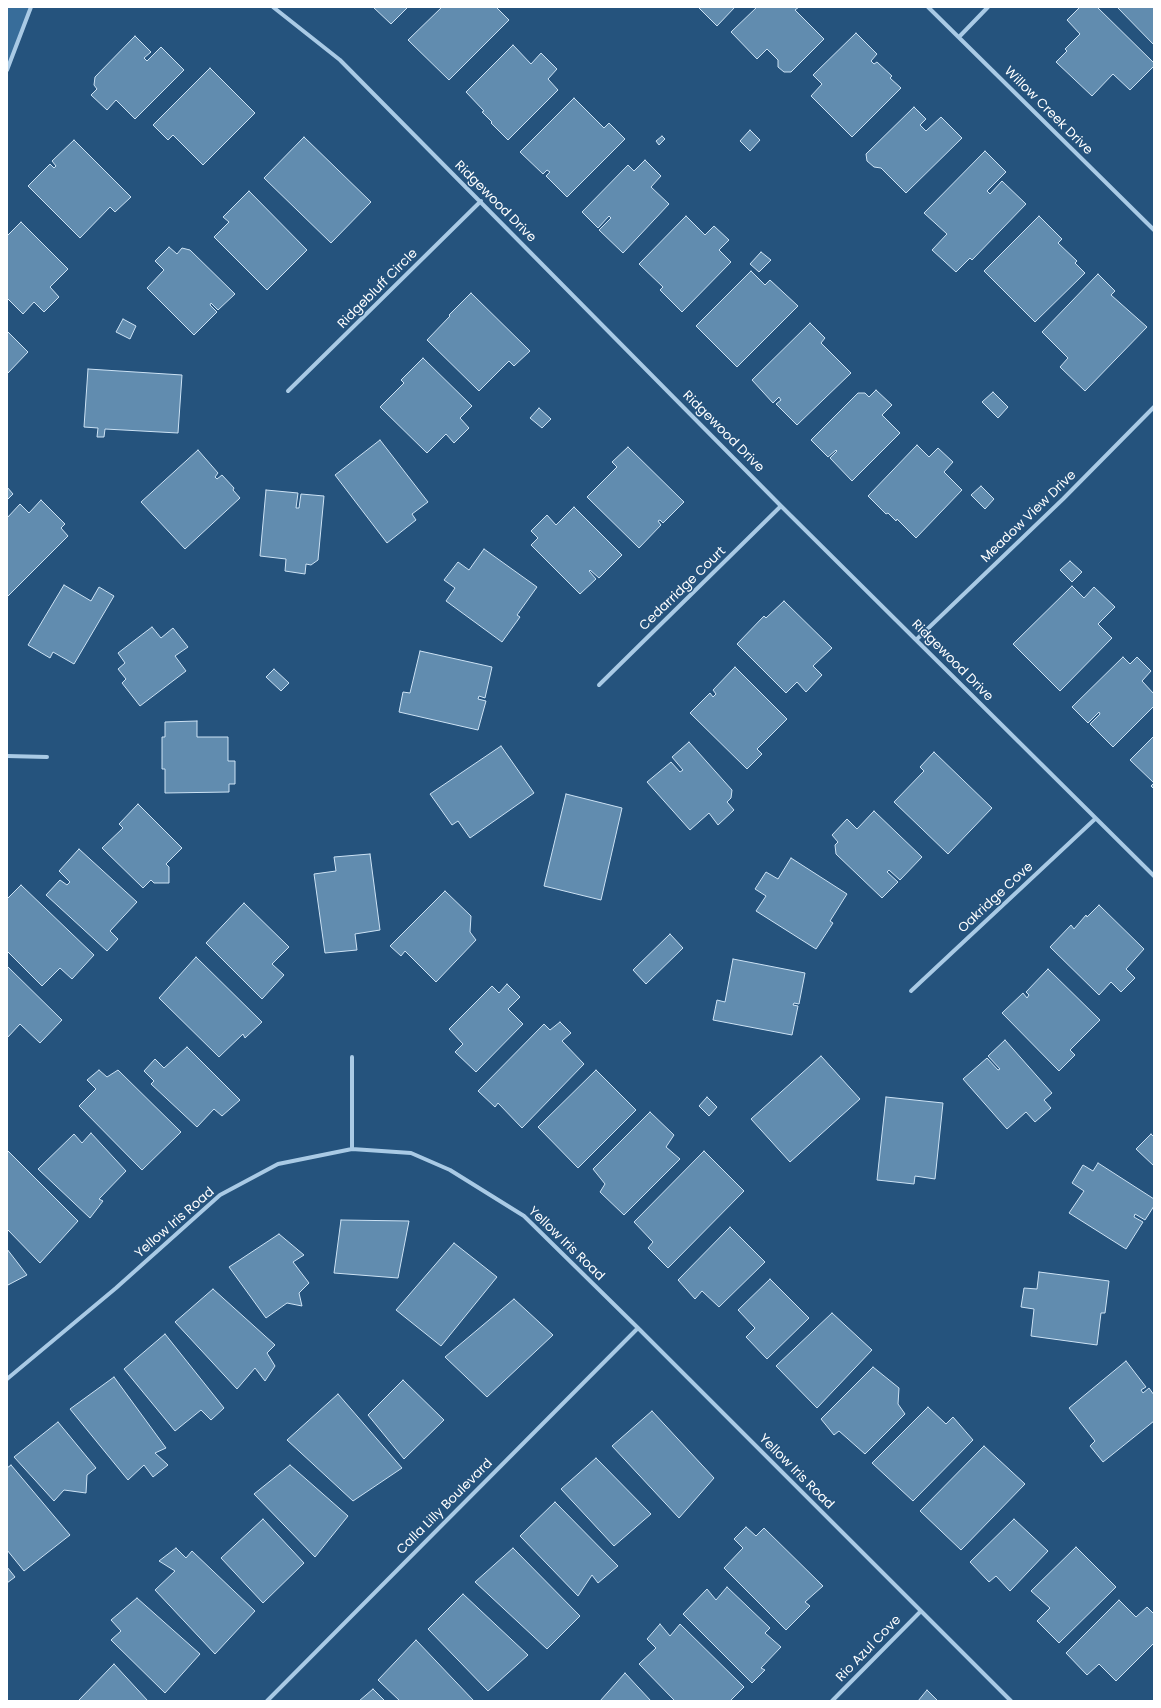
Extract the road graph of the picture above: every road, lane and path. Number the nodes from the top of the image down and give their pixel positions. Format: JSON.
{"nodes":[{"id":1,"x":31,"y":7,"type":"edge"},
{"id":2,"x":274,"y":7,"type":"edge"},
{"id":3,"x":928,"y":7,"type":"edge"},
{"id":4,"x":988,"y":7,"type":"edge"},
{"id":5,"x":959,"y":37,"type":"junction"},
{"id":6,"x":7,"y":70,"type":"edge"},
{"id":7,"x":481,"y":201,"type":"junction"},
{"id":8,"x":1154,"y":230,"type":"edge"},
{"id":9,"x":288,"y":391,"type":"dead end"},
{"id":10,"x":1154,"y":407,"type":"edge"},
{"id":11,"x":781,"y":506,"type":"junction"},
{"id":12,"x":916,"y":639,"type":"junction"},
{"id":13,"x":599,"y":685,"type":"dead end"},
{"id":14,"x":7,"y":756,"type":"edge"},
{"id":15,"x":47,"y":757,"type":"dead end"},
{"id":16,"x":1095,"y":819,"type":"junction"},
{"id":17,"x":1154,"y":876,"type":"edge"},
{"id":18,"x":911,"y":991,"type":"dead end"},
{"id":19,"x":352,"y":1057,"type":"dead end"},
{"id":20,"x":352,"y":1149,"type":"junction"},
{"id":21,"x":638,"y":1328,"type":"junction"},
{"id":22,"x":7,"y":1379,"type":"edge"},
{"id":23,"x":921,"y":1611,"type":"junction"},
{"id":24,"x":267,"y":1701,"type":"edge"},
{"id":25,"x":832,"y":1701,"type":"edge"},
{"id":26,"x":1011,"y":1701,"type":"edge"}],
"edges":[{"from":1,"to":6,"type":"street"},
{"from":2,"to":7,"type":"street","name":"Ridgewood Drive"},
{"from":3,"to":5,"type":"street","name":"Willow Creek Drive"},
{"from":4,"to":5,"type":"street"},
{"from":5,"to":8,"type":"street","name":"Willow Creek Drive"},
{"from":7,"to":9,"type":"street","name":"Ridgebluff Circle"},
{"from":7,"to":11,"type":"street","name":"Ridgewood Drive"},
{"from":10,"to":12,"type":"street","name":"Meadow View Drive"},
{"from":11,"to":12,"type":"street","name":"Ridgewood Drive"},
{"from":11,"to":13,"type":"street","name":"Cedarridge Court"},
{"from":12,"to":16,"type":"street","name":"Ridgewood Drive"},
{"from":14,"to":15,"type":"street"},
{"from":16,"to":17,"type":"street","name":"Ridgewood Drive"},
{"from":16,"to":18,"type":"street","name":"Oakridge Cove"},
{"from":19,"to":20,"type":"street"},
{"from":20,"to":21,"type":"street","name":"Yellow Iris Road"},
{"from":20,"to":22,"type":"street","name":"Yellow Iris Road"},
{"from":21,"to":23,"type":"street","name":"Yellow Iris Road"},
{"from":21,"to":24,"type":"street","name":"Calla Lilly Boulevard"},
{"from":23,"to":25,"type":"street","name":"Rio Azul Cove"},
{"from":23,"to":26,"type":"street","name":"Yellow Iris Road"}]}
